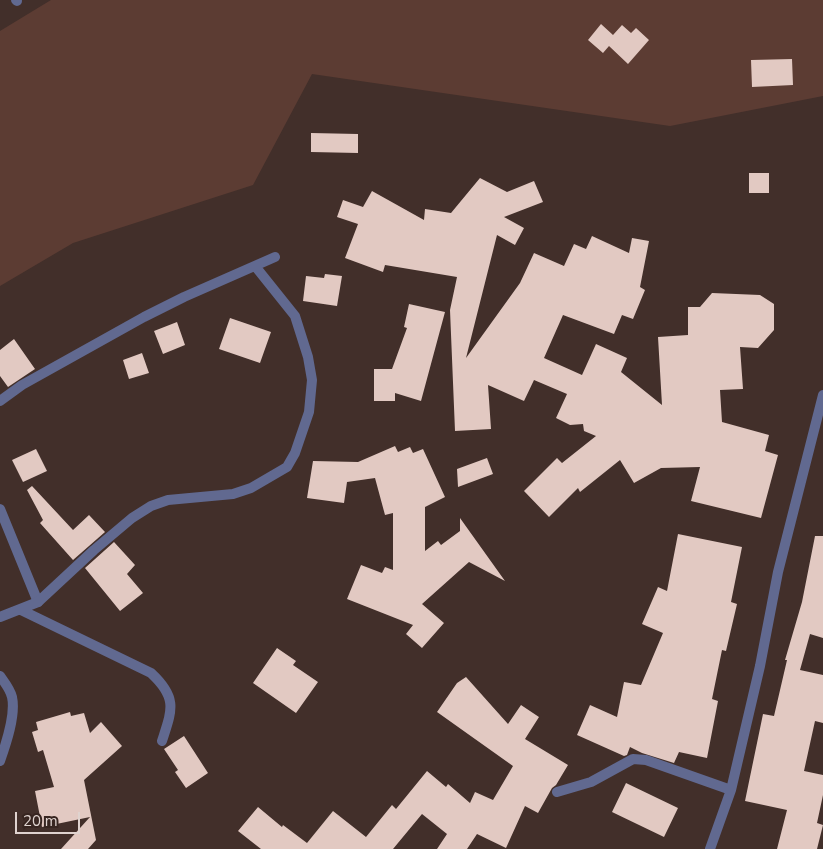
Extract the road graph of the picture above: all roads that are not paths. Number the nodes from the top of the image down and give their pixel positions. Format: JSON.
{"nodes":[{"id":1,"x":275,"y":257,"type":"dead end"},
{"id":2,"x":255,"y":266,"type":"junction"},
{"id":3,"x":823,"y":395,"type":"edge"},
{"id":4,"x":0,"y":400,"type":"edge"},
{"id":5,"x":0,"y":509,"type":"edge"},
{"id":6,"x":38,"y":602,"type":"junction"},
{"id":7,"x":21,"y":610,"type":"junction"},
{"id":8,"x":0,"y":617,"type":"edge"},
{"id":9,"x":0,"y":676,"type":"edge"},
{"id":10,"x":162,"y":741,"type":"dead end"},
{"id":11,"x":0,"y":762,"type":"edge"},
{"id":12,"x":731,"y":790,"type":"junction"},
{"id":13,"x":557,"y":792,"type":"dead end"},
{"id":14,"x":710,"y":849,"type":"edge"}],
"edges":[{"from":1,"to":2,"type":"street"},
{"from":2,"to":4,"type":"street"},
{"from":2,"to":6,"type":"street"},
{"from":3,"to":12,"type":"street"},
{"from":5,"to":6,"type":"street"},
{"from":6,"to":7,"type":"street"},
{"from":7,"to":8,"type":"street"},
{"from":7,"to":10,"type":"street"},
{"from":9,"to":11,"type":"street"},
{"from":12,"to":13,"type":"street"},
{"from":12,"to":14,"type":"street"}]}
